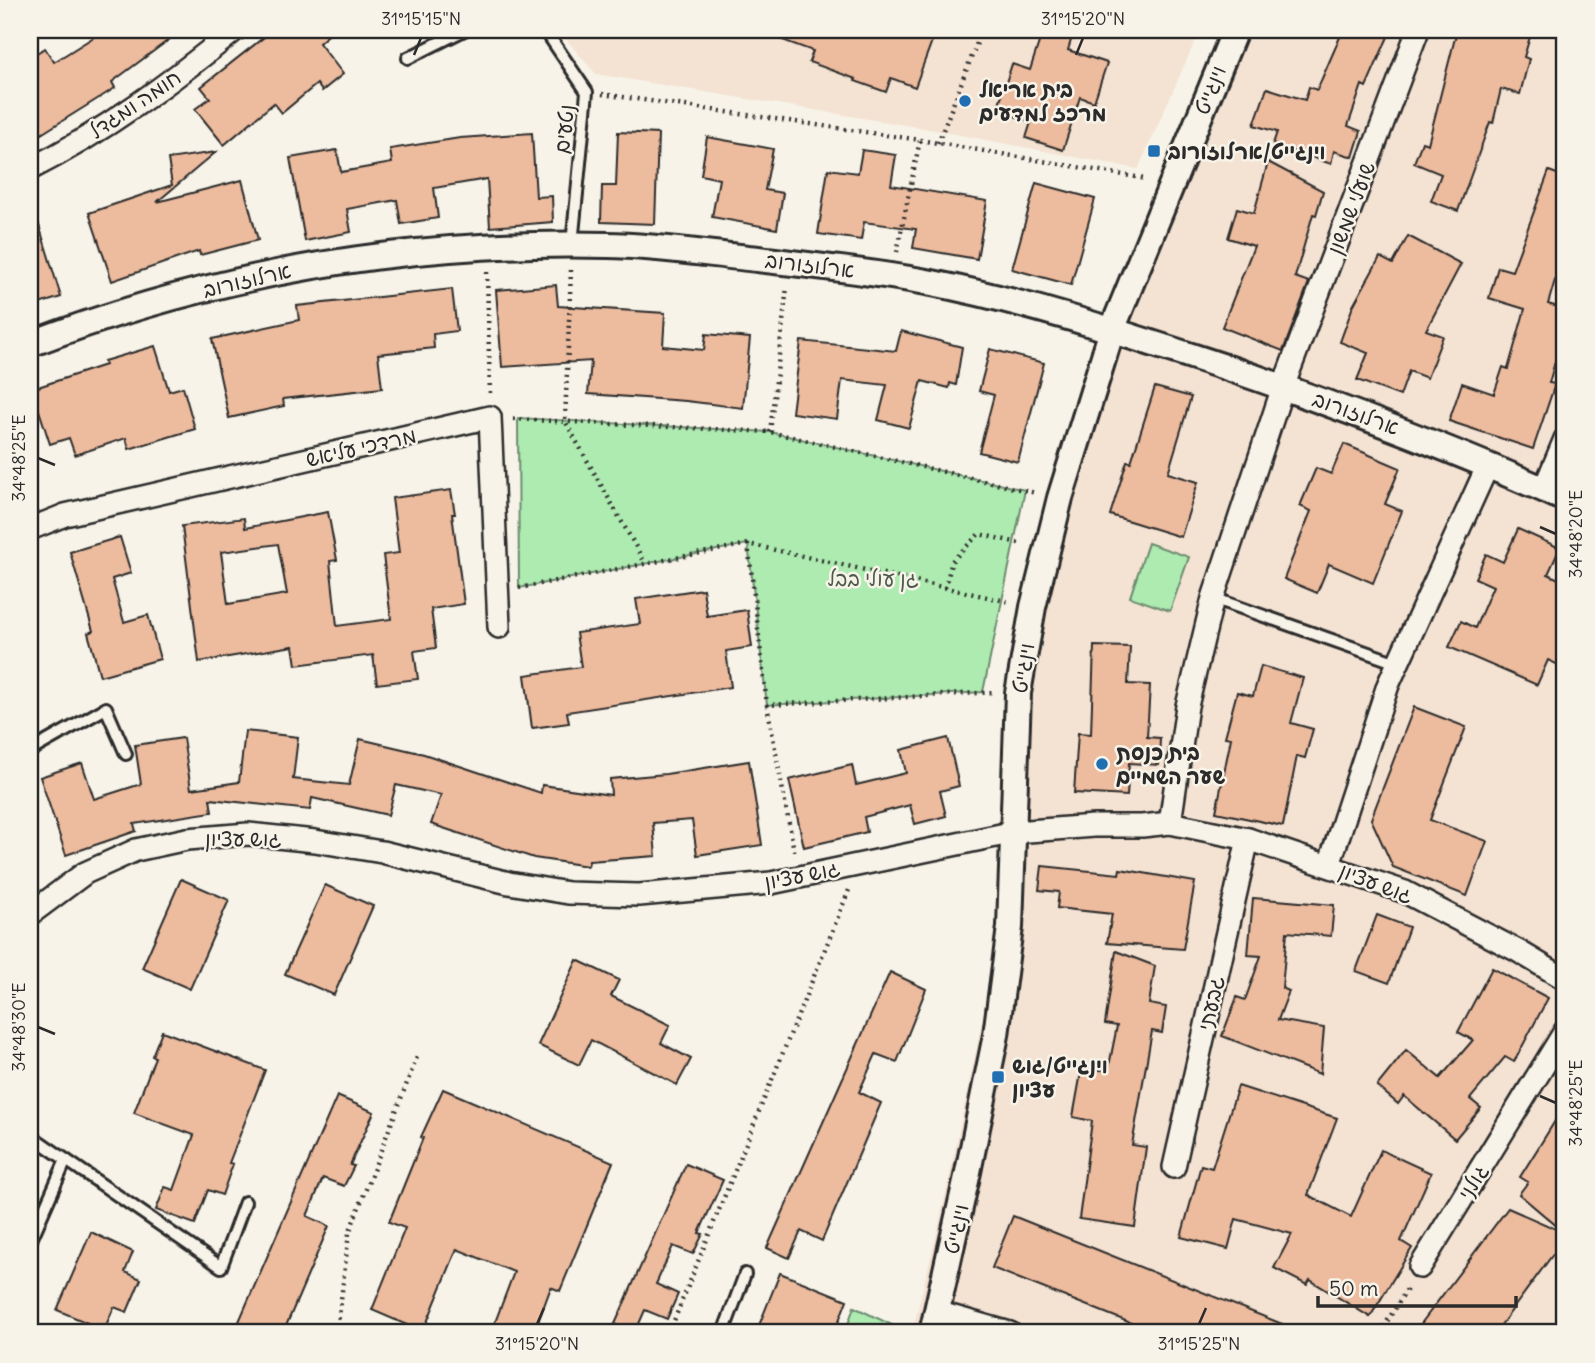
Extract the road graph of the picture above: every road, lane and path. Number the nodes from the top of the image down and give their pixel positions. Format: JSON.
{"nodes":[{"id":1,"x":235,"y":30,"type":"edge"},
{"id":2,"x":464,"y":30,"type":"edge"},
{"id":3,"x":545,"y":30,"type":"edge"},
{"id":4,"x":982,"y":30,"type":"edge"},
{"id":5,"x":1235,"y":30,"type":"edge"},
{"id":6,"x":1418,"y":30,"type":"edge"},
{"id":7,"x":408,"y":58,"type":"dead end"},
{"id":8,"x":587,"y":92,"type":"junction"},
{"id":9,"x":920,"y":140,"type":"junction"},
{"id":10,"x":939,"y":143,"type":"junction"},
{"id":11,"x":30,"y":169,"type":"edge"},
{"id":12,"x":1172,"y":184,"type":"junction"},
{"id":13,"x":572,"y":245,"type":"junction"},
{"id":14,"x":486,"y":247,"type":"junction"},
{"id":15,"x":790,"y":263,"type":"junction"},
{"id":16,"x":892,"y":276,"type":"junction"},
{"id":17,"x":1112,"y":330,"type":"junction"},
{"id":18,"x":30,"y":344,"type":"edge"},
{"id":19,"x":1283,"y":387,"type":"junction"},
{"id":20,"x":490,"y":417,"type":"junction"},
{"id":21,"x":565,"y":421,"type":"junction"},
{"id":22,"x":769,"y":432,"type":"junction"},
{"id":23,"x":1565,"y":439,"type":"edge"},
{"id":24,"x":1488,"y":465,"type":"junction"},
{"id":25,"x":1555,"y":494,"type":"edge"},
{"id":26,"x":1060,"y":498,"type":"junction"},
{"id":27,"x":30,"y":529,"type":"edge"},
{"id":28,"x":748,"y":544,"type":"junction"},
{"id":29,"x":1047,"y":549,"type":"junction"},
{"id":30,"x":645,"y":564,"type":"junction"},
{"id":31,"x":945,"y":588,"type":"junction"},
{"id":32,"x":497,"y":591,"type":"junction"},
{"id":33,"x":1213,"y":598,"type":"junction"},
{"id":34,"x":1033,"y":607,"type":"junction"},
{"id":35,"x":499,"y":627,"type":"dead end"},
{"id":36,"x":1397,"y":663,"type":"junction"},
{"id":37,"x":1018,"y":693,"type":"junction"},
{"id":38,"x":767,"y":705,"type":"junction"},
{"id":39,"x":30,"y":751,"type":"edge"},
{"id":40,"x":126,"y":754,"type":"dead end"},
{"id":41,"x":1170,"y":823,"type":"junction"},
{"id":42,"x":1015,"y":832,"type":"junction"},
{"id":43,"x":1248,"y":839,"type":"junction"},
{"id":44,"x":860,"y":863,"type":"junction"},
{"id":45,"x":1329,"y":865,"type":"junction"},
{"id":46,"x":799,"y":877,"type":"junction"},
{"id":47,"x":30,"y":914,"type":"edge"},
{"id":48,"x":1565,"y":979,"type":"edge"},
{"id":49,"x":1565,"y":1031,"type":"edge"},
{"id":50,"x":417,"y":1057,"type":"dead end"},
{"id":51,"x":30,"y":1135,"type":"edge"},
{"id":52,"x":66,"y":1160,"type":"junction"},
{"id":53,"x":1174,"y":1167,"type":"dead end"},
{"id":54,"x":245,"y":1202,"type":"dead end"},
{"id":55,"x":30,"y":1242,"type":"edge"},
{"id":56,"x":1420,"y":1268,"type":"joint"},
{"id":57,"x":745,"y":1274,"type":"dead end"},
{"id":58,"x":935,"y":1323,"type":"edge"},
{"id":59,"x":337,"y":1333,"type":"edge"},
{"id":60,"x":669,"y":1333,"type":"edge"},
{"id":61,"x":723,"y":1333,"type":"edge"},
{"id":62,"x":1010,"y":1333,"type":"edge"},
{"id":63,"x":1380,"y":1333,"type":"edge"}],
"edges":[{"from":1,"to":11,"type":"street","name":"חומה ומגדל"},
{"from":2,"to":7,"type":"lane"},
{"from":3,"to":8,"type":"lane","name":"נטעים"},
{"from":4,"to":10,"type":"path"},
{"from":5,"to":12,"type":"street","name":"וינגייט"},
{"from":6,"to":19,"type":"street","name":"שועלי שמשון"},
{"from":8,"to":9,"type":"path"},
{"from":8,"to":13,"type":"lane","name":"נטעים"},
{"from":9,"to":10,"type":"path"},
{"from":9,"to":16,"type":"path"},
{"from":10,"to":12,"type":"path"},
{"from":12,"to":17,"type":"street","name":"וינגייט"},
{"from":13,"to":14,"type":"street","name":"ארלוזורוב"},
{"from":13,"to":15,"type":"street","name":"ארלוזורוב"},
{"from":13,"to":21,"type":"path"},
{"from":14,"to":18,"type":"street","name":"ארלוזורוב"},
{"from":14,"to":20,"type":"path"},
{"from":15,"to":16,"type":"street","name":"ארלוזורוב"},
{"from":15,"to":22,"type":"path"},
{"from":16,"to":17,"type":"street","name":"ארלוזורוב"},
{"from":17,"to":19,"type":"street","name":"ארלוזורוב"},
{"from":17,"to":26,"type":"street","name":"וינגייט"},
{"from":19,"to":24,"type":"street","name":"ארלוזורוב"},
{"from":19,"to":33,"type":"street","name":"שועלי שמשון"},
{"from":20,"to":21,"type":"path"},
{"from":20,"to":27,"type":"street","name":"מרדכי עליאש"},
{"from":20,"to":32,"type":"street"},
{"from":21,"to":22,"type":"path"},
{"from":21,"to":30,"type":"path"},
{"from":22,"to":26,"type":"path"},
{"from":23,"to":25,"type":"street"},
{"from":24,"to":25,"type":"street","name":"ארלוזורוב"},
{"from":24,"to":36,"type":"street"},
{"from":26,"to":29,"type":"street","name":"וינגייט"},
{"from":28,"to":30,"type":"path"},
{"from":28,"to":31,"type":"path"},
{"from":28,"to":38,"type":"path"},
{"from":29,"to":31,"type":"path"},
{"from":29,"to":34,"type":"street","name":"וינגייט"},
{"from":30,"to":32,"type":"path"},
{"from":31,"to":34,"type":"path"},
{"from":32,"to":35,"type":"street"},
{"from":33,"to":36,"type":"lane"},
{"from":33,"to":41,"type":"street","name":"שועלי שמשון"},
{"from":34,"to":37,"type":"street","name":"וינגייט"},
{"from":36,"to":45,"type":"street"},
{"from":37,"to":38,"type":"path"},
{"from":37,"to":42,"type":"street","name":"וינגייט"},
{"from":38,"to":46,"type":"path"},
{"from":39,"to":40,"type":"lane"},
{"from":41,"to":42,"type":"street","name":"גוש עציון"},
{"from":41,"to":43,"type":"street","name":"גוש עציון"},
{"from":42,"to":44,"type":"street","name":"גוש עציון"},
{"from":42,"to":58,"type":"street","name":"וינגייט"},
{"from":43,"to":45,"type":"street","name":"גוש עציון"},
{"from":43,"to":53,"type":"street","name":"גבעתי"},
{"from":44,"to":46,"type":"street","name":"גוש עציון"},
{"from":44,"to":60,"type":"path"},
{"from":45,"to":48,"type":"street","name":"גוש עציון"},
{"from":46,"to":47,"type":"street","name":"גוש עציון"},
{"from":49,"to":56,"type":"street","name":"גולני"},
{"from":50,"to":59,"type":"path"},
{"from":51,"to":52,"type":"lane"},
{"from":52,"to":54,"type":"lane"},
{"from":52,"to":55,"type":"lane"},
{"from":56,"to":63,"type":"path"},
{"from":57,"to":61,"type":"lane"},
{"from":58,"to":62,"type":"street"}]}
